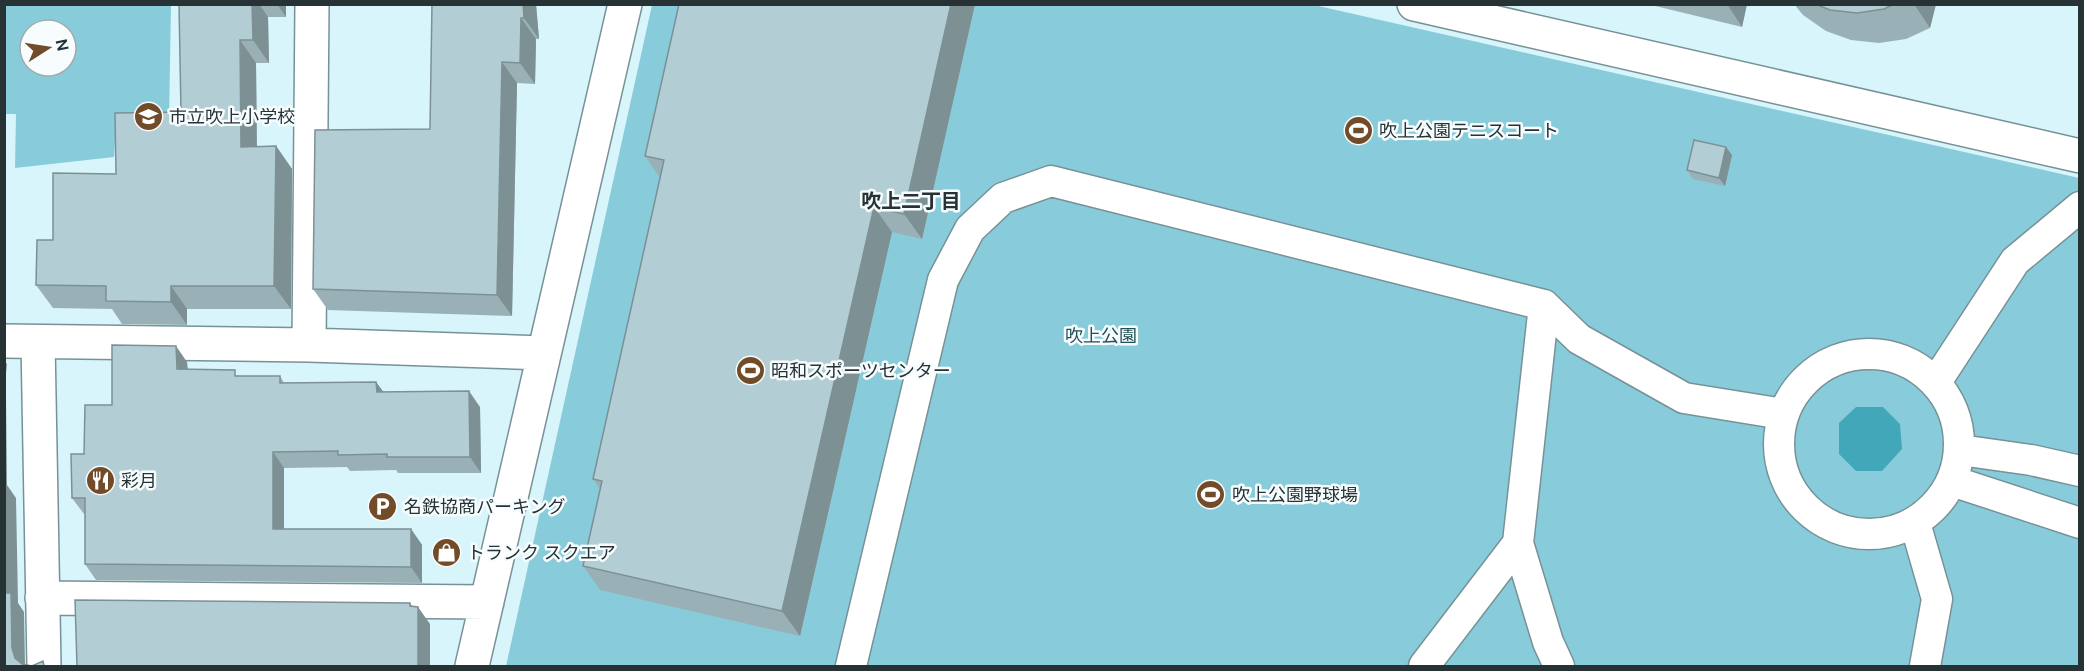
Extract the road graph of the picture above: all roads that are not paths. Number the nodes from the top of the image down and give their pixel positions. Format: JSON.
{"nodes":[{"id":1,"x":312,"y":4,"type":"edge"},
{"id":2,"x":625,"y":4,"type":"edge"},
{"id":3,"x":1414,"y":4,"type":"edge"},
{"id":4,"x":2079,"y":156,"type":"edge"},
{"id":5,"x":2079,"y":207,"type":"edge"},
{"id":6,"x":1544,"y":305,"type":"junction"},
{"id":7,"x":4,"y":341,"type":"edge"},
{"id":8,"x":38,"y":342,"type":"junction"},
{"id":9,"x":309,"y":345,"type":"junction"},
{"id":10,"x":544,"y":353,"type":"junction"},
{"id":11,"x":1936,"y":382,"type":"junction"},
{"id":12,"x":1783,"y":414,"type":"junction"},
{"id":13,"x":1960,"y":450,"type":"junction"},
{"id":14,"x":2079,"y":471,"type":"edge"},
{"id":15,"x":1952,"y":481,"type":"junction"},
{"id":16,"x":1915,"y":523,"type":"junction"},
{"id":17,"x":2079,"y":523,"type":"edge"},
{"id":18,"x":1518,"y":543,"type":"junction"},
{"id":19,"x":42,"y":598,"type":"junction"},
{"id":20,"x":487,"y":602,"type":"junction"},
{"id":21,"x":44,"y":666,"type":"edge"},
{"id":22,"x":472,"y":666,"type":"edge"},
{"id":23,"x":851,"y":666,"type":"edge"},
{"id":24,"x":1424,"y":666,"type":"edge"},
{"id":25,"x":1559,"y":666,"type":"edge"},
{"id":26,"x":1925,"y":666,"type":"edge"}],
"edges":[{"from":1,"to":9,"type":"street"},
{"from":2,"to":10,"type":"street"},
{"from":3,"to":4,"type":"street"},
{"from":5,"to":11,"type":"street"},
{"from":6,"to":12,"type":"street"},
{"from":6,"to":18,"type":"street"},
{"from":6,"to":23,"type":"street"},
{"from":7,"to":8,"type":"street"},
{"from":8,"to":9,"type":"street"},
{"from":8,"to":19,"type":"street"},
{"from":9,"to":10,"type":"street"},
{"from":10,"to":20,"type":"street"},
{"from":11,"to":12,"type":"street"},
{"from":11,"to":13,"type":"street"},
{"from":12,"to":16,"type":"street"},
{"from":13,"to":14,"type":"street"},
{"from":13,"to":15,"type":"street"},
{"from":15,"to":16,"type":"street"},
{"from":15,"to":17,"type":"street"},
{"from":16,"to":26,"type":"street"},
{"from":18,"to":24,"type":"street"},
{"from":18,"to":25,"type":"street"},
{"from":19,"to":20,"type":"street"},
{"from":19,"to":21,"type":"street"},
{"from":20,"to":22,"type":"street"}]}
